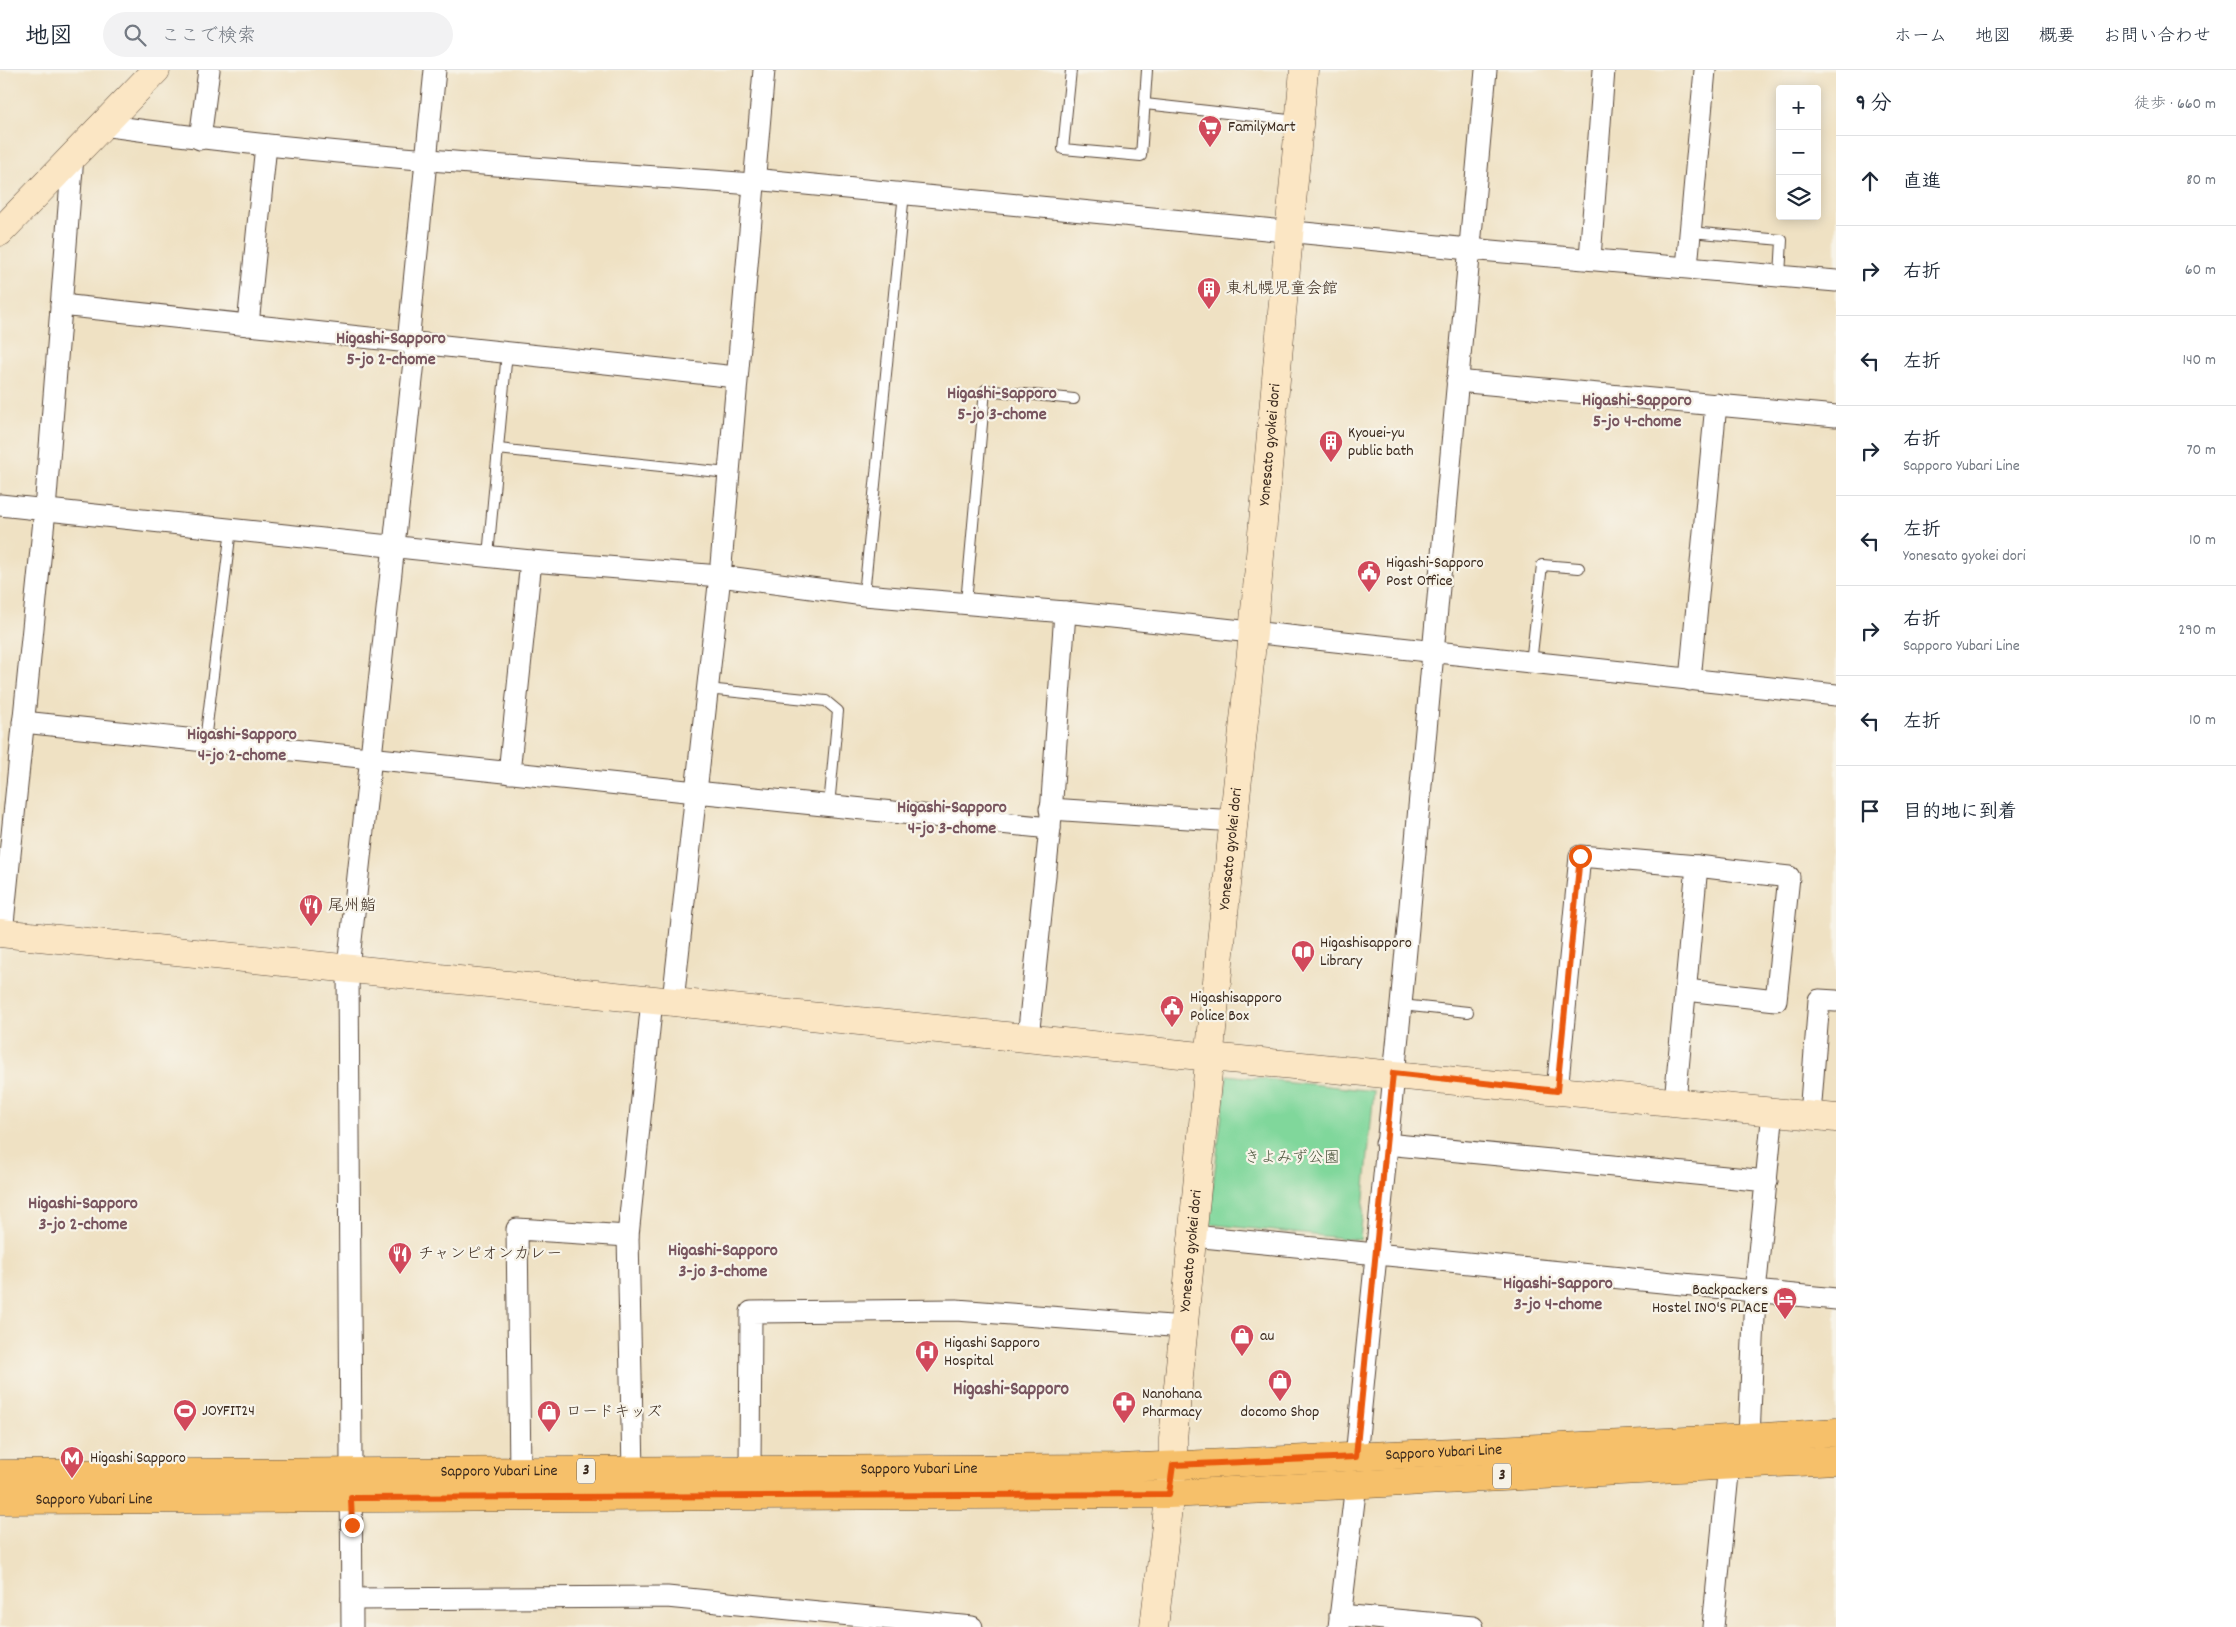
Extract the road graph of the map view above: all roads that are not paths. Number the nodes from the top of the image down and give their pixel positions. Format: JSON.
{"nodes":[{"id":1,"x":156,"y":70,"type":"edge"},
{"id":2,"x":209,"y":70,"type":"edge"},
{"id":3,"x":435,"y":70,"type":"edge"},
{"id":4,"x":764,"y":70,"type":"edge"},
{"id":5,"x":1071,"y":70,"type":"edge"},
{"id":6,"x":1147,"y":70,"type":"edge"},
{"id":7,"x":1304,"y":70,"type":"edge"},
{"id":8,"x":1486,"y":70,"type":"edge"},
{"id":9,"x":1604,"y":70,"type":"edge"},
{"id":10,"x":1705,"y":70,"type":"edge"},
{"id":11,"x":1145,"y":104,"type":"junction"},
{"id":12,"x":1299,"y":121,"type":"junction"},
{"id":13,"x":102,"y":125,"type":"junction"},
{"id":14,"x":200,"y":139,"type":"junction"},
{"id":15,"x":266,"y":145,"type":"junction"},
{"id":16,"x":73,"y":156,"type":"junction"},
{"id":17,"x":427,"y":159,"type":"junction"},
{"id":18,"x":754,"y":181,"type":"junction"},
{"id":19,"x":904,"y":193,"type":"junction"},
{"id":20,"x":1289,"y":231,"type":"junction"},
{"id":21,"x":0,"y":232,"type":"edge"},
{"id":22,"x":1690,"y":232,"type":"junction"},
{"id":23,"x":1469,"y":249,"type":"junction"},
{"id":24,"x":1590,"y":258,"type":"junction"},
{"id":25,"x":1687,"y":267,"type":"junction"},
{"id":26,"x":1780,"y":276,"type":"junction"},
{"id":27,"x":1836,"y":281,"type":"edge"},
{"id":28,"x":61,"y":305,"type":"junction"},
{"id":29,"x":248,"y":325,"type":"junction"},
{"id":30,"x":412,"y":343,"type":"junction"},
{"id":31,"x":507,"y":352,"type":"junction"},
{"id":32,"x":736,"y":377,"type":"junction"},
{"id":33,"x":1456,"y":381,"type":"junction"},
{"id":34,"x":1074,"y":399,"type":"dead end"},
{"id":35,"x":1716,"y":404,"type":"junction"},
{"id":36,"x":1836,"y":416,"type":"edge"},
{"id":37,"x":498,"y":449,"type":"junction"},
{"id":38,"x":728,"y":473,"type":"junction"},
{"id":39,"x":0,"y":505,"type":"edge"},
{"id":40,"x":45,"y":510,"type":"junction"},
{"id":41,"x":231,"y":529,"type":"junction"},
{"id":42,"x":393,"y":546,"type":"junction"},
{"id":43,"x":488,"y":556,"type":"junction"},
{"id":44,"x":532,"y":560,"type":"junction"},
{"id":45,"x":1579,"y":568,"type":"dead end"},
{"id":46,"x":720,"y":576,"type":"junction"},
{"id":47,"x":864,"y":595,"type":"junction"},
{"id":48,"x":966,"y":604,"type":"junction"},
{"id":49,"x":1065,"y":612,"type":"junction"},
{"id":50,"x":1253,"y":633,"type":"junction"},
{"id":51,"x":1433,"y":652,"type":"junction"},
{"id":52,"x":1531,"y":663,"type":"junction"},
{"id":53,"x":1690,"y":680,"type":"junction"},
{"id":54,"x":707,"y":689,"type":"junction"},
{"id":55,"x":1836,"y":695,"type":"edge"},
{"id":56,"x":24,"y":722,"type":"junction"},
{"id":57,"x":205,"y":741,"type":"junction"},
{"id":58,"x":371,"y":759,"type":"junction"},
{"id":59,"x":509,"y":773,"type":"junction"},
{"id":60,"x":696,"y":792,"type":"junction"},
{"id":61,"x":829,"y":806,"type":"junction"},
{"id":62,"x":1050,"y":818,"type":"junction"},
{"id":63,"x":1235,"y":821,"type":"junction"},
{"id":64,"x":1698,"y":866,"type":"junction"},
{"id":65,"x":1,"y":933,"type":"edge"},
{"id":66,"x":348,"y":968,"type":"junction"},
{"id":67,"x":1686,"y":990,"type":"junction"},
{"id":68,"x":662,"y":1000,"type":"junction"},
{"id":69,"x":1836,"y":1001,"type":"edge"},
{"id":70,"x":1401,"y":1005,"type":"junction"},
{"id":71,"x":1468,"y":1012,"type":"dead end"},
{"id":72,"x":1028,"y":1038,"type":"junction"},
{"id":73,"x":1210,"y":1057,"type":"junction"},
{"id":74,"x":1393,"y":1073,"type":"junction"},
{"id":75,"x":1557,"y":1091,"type":"junction"},
{"id":76,"x":1675,"y":1101,"type":"junction"},
{"id":77,"x":1773,"y":1111,"type":"junction"},
{"id":78,"x":1823,"y":1116,"type":"edge"},
{"id":79,"x":1386,"y":1144,"type":"junction"},
{"id":80,"x":1767,"y":1180,"type":"junction"},
{"id":81,"x":628,"y":1236,"type":"junction"},
{"id":82,"x":1193,"y":1236,"type":"junction"},
{"id":83,"x":1375,"y":1254,"type":"junction"},
{"id":84,"x":1755,"y":1293,"type":"junction"},
{"id":85,"x":1836,"y":1299,"type":"edge"},
{"id":86,"x":1184,"y":1327,"type":"junction"},
{"id":87,"x":1836,"y":1432,"type":"edge"},
{"id":88,"x":1749,"y":1438,"type":"junction"},
{"id":89,"x":1836,"y":1460,"type":"edge"},
{"id":90,"x":1728,"y":1464,"type":"junction"},
{"id":91,"x":1173,"y":1465,"type":"junction"},
{"id":92,"x":750,"y":1470,"type":"junction"},
{"id":93,"x":633,"y":1471,"type":"junction"},
{"id":94,"x":1356,"y":1471,"type":"junction"},
{"id":95,"x":520,"y":1472,"type":"junction"},
{"id":96,"x":0,"y":1474,"type":"edge"},
{"id":97,"x":351,"y":1485,"type":"junction"},
{"id":98,"x":1169,"y":1494,"type":"junction"},
{"id":99,"x":0,"y":1500,"type":"edge"},
{"id":100,"x":352,"y":1599,"type":"junction"},
{"id":101,"x":1340,"y":1621,"type":"edge"},
{"id":102,"x":352,"y":1627,"type":"edge"},
{"id":103,"x":972,"y":1627,"type":"edge"},
{"id":104,"x":1154,"y":1627,"type":"edge"},
{"id":105,"x":1473,"y":1627,"type":"edge"},
{"id":106,"x":1713,"y":1627,"type":"edge"}],
"edges":[{"from":1,"to":13,"type":"street"},
{"from":2,"to":14,"type":"street"},
{"from":3,"to":17,"type":"street"},
{"from":4,"to":18,"type":"street"},
{"from":5,"to":11,"type":"lane"},
{"from":6,"to":11,"type":"lane"},
{"from":7,"to":12,"type":"street","name":"Yonesato gyokei dori"},
{"from":8,"to":23,"type":"street"},
{"from":9,"to":24,"type":"street"},
{"from":10,"to":22,"type":"street"},
{"from":11,"to":12,"type":"lane"},
{"from":12,"to":20,"type":"street","name":"Yonesato gyokei dori"},
{"from":13,"to":14,"type":"street"},
{"from":13,"to":16,"type":"street"},
{"from":14,"to":15,"type":"street"},
{"from":15,"to":17,"type":"street"},
{"from":15,"to":29,"type":"street"},
{"from":16,"to":21,"type":"street"},
{"from":16,"to":28,"type":"street"},
{"from":17,"to":18,"type":"street"},
{"from":17,"to":30,"type":"street"},
{"from":18,"to":19,"type":"street"},
{"from":18,"to":32,"type":"street"},
{"from":19,"to":20,"type":"street"},
{"from":19,"to":47,"type":"lane"},
{"from":20,"to":23,"type":"street"},
{"from":20,"to":50,"type":"street","name":"Yonesato gyokei dori"},
{"from":22,"to":25,"type":"street"},
{"from":22,"to":26,"type":"lane"},
{"from":23,"to":24,"type":"street"},
{"from":23,"to":33,"type":"street"},
{"from":24,"to":25,"type":"street"},
{"from":25,"to":26,"type":"street"},
{"from":26,"to":27,"type":"street"},
{"from":28,"to":29,"type":"street"},
{"from":28,"to":40,"type":"street"},
{"from":29,"to":30,"type":"street"},
{"from":30,"to":31,"type":"street"},
{"from":30,"to":42,"type":"street"},
{"from":31,"to":32,"type":"street"},
{"from":31,"to":37,"type":"lane"},
{"from":32,"to":38,"type":"street"},
{"from":33,"to":35,"type":"street"},
{"from":33,"to":51,"type":"street"},
{"from":34,"to":48,"type":"lane"},
{"from":35,"to":36,"type":"street"},
{"from":35,"to":53,"type":"street"},
{"from":37,"to":38,"type":"lane"},
{"from":37,"to":43,"type":"lane"},
{"from":38,"to":46,"type":"street"},
{"from":39,"to":40,"type":"street"},
{"from":40,"to":41,"type":"street"},
{"from":40,"to":56,"type":"street"},
{"from":41,"to":42,"type":"street"},
{"from":41,"to":57,"type":"lane"},
{"from":42,"to":43,"type":"street"},
{"from":42,"to":58,"type":"street"},
{"from":43,"to":44,"type":"street"},
{"from":44,"to":46,"type":"street"},
{"from":44,"to":59,"type":"street"},
{"from":45,"to":52,"type":"lane"},
{"from":46,"to":47,"type":"street"},
{"from":46,"to":54,"type":"street"},
{"from":47,"to":48,"type":"street"},
{"from":48,"to":49,"type":"street"},
{"from":49,"to":50,"type":"street"},
{"from":49,"to":62,"type":"street"},
{"from":50,"to":51,"type":"street"},
{"from":50,"to":63,"type":"street","name":"Yonesato gyokei dori"},
{"from":51,"to":52,"type":"street"},
{"from":51,"to":70,"type":"street"},
{"from":52,"to":53,"type":"street"},
{"from":53,"to":55,"type":"street"},
{"from":54,"to":60,"type":"street"},
{"from":54,"to":61,"type":"lane"},
{"from":56,"to":57,"type":"street"},
{"from":56,"to":65,"type":"street"},
{"from":57,"to":58,"type":"street"},
{"from":58,"to":59,"type":"street"},
{"from":58,"to":66,"type":"street"},
{"from":59,"to":60,"type":"street"},
{"from":60,"to":61,"type":"street"},
{"from":60,"to":68,"type":"street"},
{"from":61,"to":62,"type":"street"},
{"from":62,"to":63,"type":"street"},
{"from":62,"to":72,"type":"street"},
{"from":63,"to":73,"type":"street","name":"Yonesato gyokei dori"},
{"from":64,"to":67,"type":"street"},
{"from":64,"to":67,"type":"street"},
{"from":64,"to":75,"type":"street"},
{"from":65,"to":66,"type":"street"},
{"from":66,"to":68,"type":"street"},
{"from":66,"to":97,"type":"street"},
{"from":67,"to":76,"type":"street"},
{"from":68,"to":72,"type":"street"},
{"from":68,"to":81,"type":"street"},
{"from":69,"to":78,"type":"street"},
{"from":70,"to":71,"type":"lane"},
{"from":70,"to":74,"type":"street"},
{"from":72,"to":73,"type":"street"},
{"from":73,"to":74,"type":"street"},
{"from":73,"to":82,"type":"street","name":"Yonesato gyokei dori"},
{"from":74,"to":75,"type":"street"},
{"from":74,"to":79,"type":"street"},
{"from":75,"to":76,"type":"street"},
{"from":76,"to":77,"type":"street"},
{"from":77,"to":78,"type":"street"},
{"from":77,"to":80,"type":"street"},
{"from":79,"to":80,"type":"street"},
{"from":79,"to":83,"type":"street"},
{"from":80,"to":84,"type":"street"},
{"from":81,"to":93,"type":"street"},
{"from":81,"to":95,"type":"street"},
{"from":82,"to":83,"type":"street"},
{"from":82,"to":86,"type":"street","name":"Yonesato gyokei dori"},
{"from":83,"to":84,"type":"street"},
{"from":83,"to":94,"type":"street"},
{"from":84,"to":85,"type":"street"},
{"from":84,"to":88,"type":"street"},
{"from":86,"to":91,"type":"street","name":"Yonesato gyokei dori"},
{"from":86,"to":92,"type":"street"},
{"from":87,"to":88,"type":"main road","name":"Sapporo Yubari Line","number":"3"},
{"from":88,"to":94,"type":"main road","name":"Sapporo Yubari Line","number":"3"},
{"from":89,"to":90,"type":"main road","name":"Sapporo Yubari Line","number":"3"},
{"from":90,"to":94,"type":"main road","name":"Sapporo Yubari Line","number":"3"},
{"from":90,"to":106,"type":"street"},
{"from":91,"to":92,"type":"main road","name":"Sapporo Yubari Line","number":"3"},
{"from":91,"to":94,"type":"main road","name":"Sapporo Yubari Line","number":"3"},
{"from":91,"to":98,"type":"street","name":"Yonesato gyokei dori"},
{"from":92,"to":93,"type":"main road","name":"Sapporo Yubari Line","number":"3"},
{"from":93,"to":95,"type":"main road","name":"Sapporo Yubari Line","number":"3"},
{"from":94,"to":98,"type":"main road","name":"Sapporo Yubari Line","number":"3"},
{"from":94,"to":101,"type":"street"},
{"from":95,"to":97,"type":"main road","name":"Sapporo Yubari Line","number":"3"},
{"from":96,"to":97,"type":"main road","name":"Sapporo Yubari Line","number":"3"},
{"from":97,"to":98,"type":"main road","name":"Sapporo Yubari Line","number":"3"},
{"from":97,"to":99,"type":"main road","name":"Sapporo Yubari Line","number":"3"},
{"from":97,"to":100,"type":"street"},
{"from":98,"to":104,"type":"street","name":"Yonesato gyokei dori"},
{"from":100,"to":102,"type":"street"},
{"from":100,"to":103,"type":"street"},
{"from":101,"to":105,"type":"street"}]}
